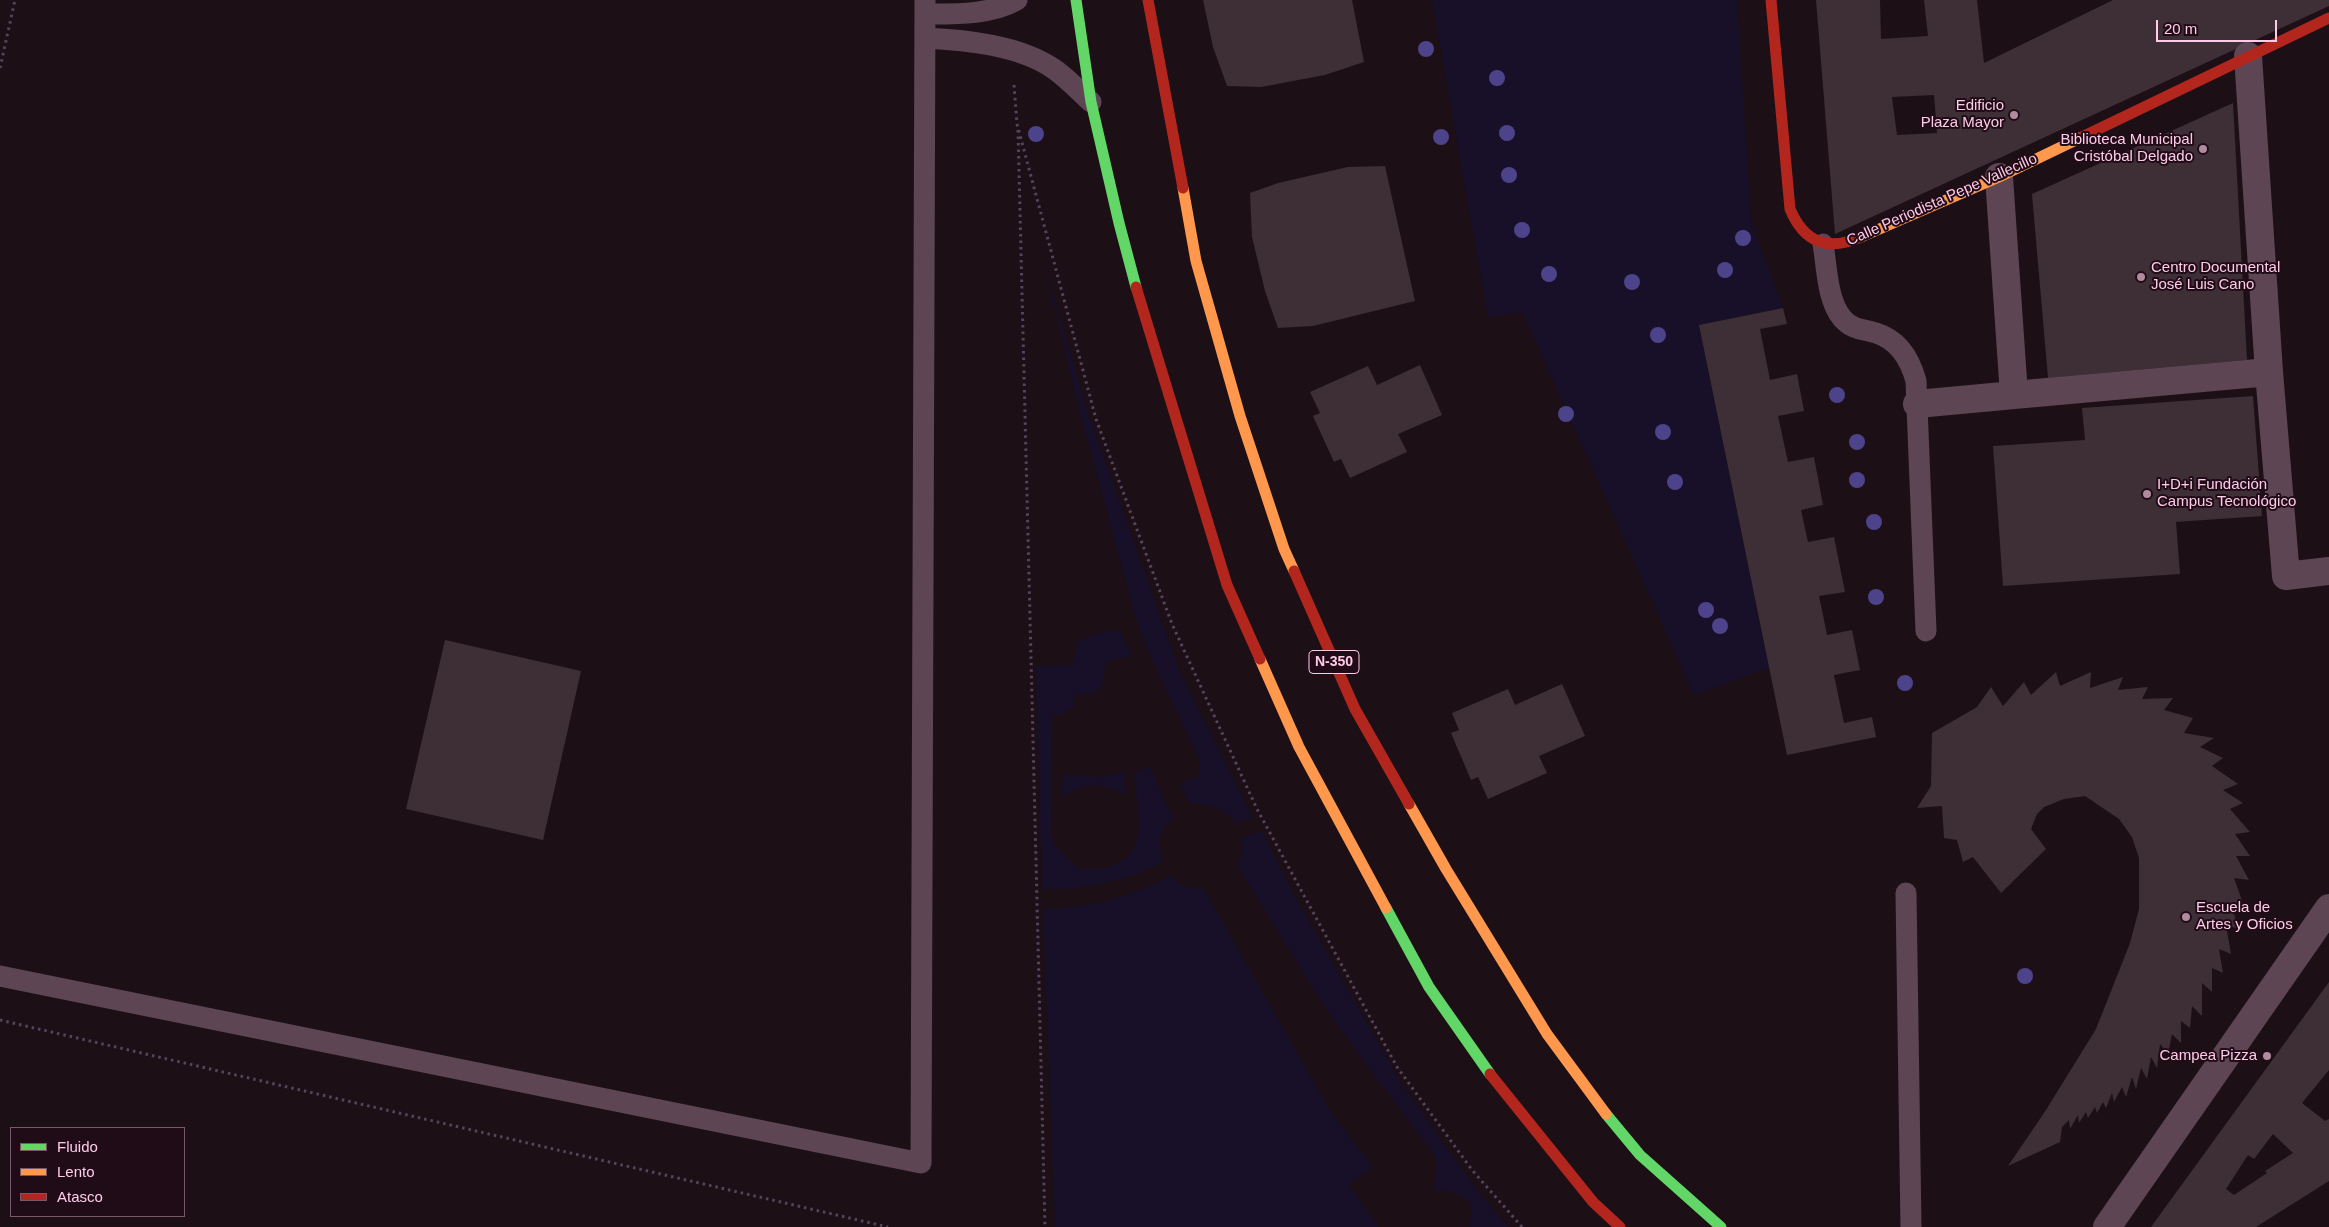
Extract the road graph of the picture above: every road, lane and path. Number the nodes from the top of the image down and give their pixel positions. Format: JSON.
{"nodes":[{"id":1,"x":15,"y":0,"type":"edge"},
{"id":2,"x":1017,"y":0,"type":"edge"},
{"id":3,"x":1076,"y":0,"type":"edge"},
{"id":4,"x":1148,"y":0,"type":"edge"},
{"id":5,"x":1771,"y":0,"type":"edge"},
{"id":6,"x":925,"y":7,"type":"edge"},
{"id":7,"x":2329,"y":18,"type":"edge"},
{"id":8,"x":925,"y":38,"type":"junction"},
{"id":9,"x":1012,"y":49,"type":"junction"},
{"id":10,"x":2248,"y":56,"type":"junction"},
{"id":11,"x":0,"y":68,"type":"edge"},
{"id":12,"x":1092,"y":102,"type":"junction"},
{"id":13,"x":1018,"y":124,"type":"junction"},
{"id":14,"x":1999,"y":177,"type":"junction"},
{"id":15,"x":1823,"y":244,"type":"junction"},
{"id":16,"x":2269,"y":372,"type":"junction"},
{"id":17,"x":2014,"y":395,"type":"junction"},
{"id":18,"x":1917,"y":404,"type":"junction"},
{"id":19,"x":2329,"y":571,"type":"edge"},
{"id":20,"x":1926,"y":631,"type":"dead end"},
{"id":21,"x":1906,"y":893,"type":"dead end"},
{"id":22,"x":2329,"y":908,"type":"edge"},
{"id":23,"x":0,"y":976,"type":"edge"},
{"id":24,"x":0,"y":1020,"type":"edge"},
{"id":25,"x":888,"y":1227,"type":"edge"},
{"id":26,"x":1045,"y":1227,"type":"edge"},
{"id":27,"x":1522,"y":1227,"type":"edge"},
{"id":28,"x":1620,"y":1227,"type":"edge"},
{"id":29,"x":1721,"y":1227,"type":"edge"},
{"id":30,"x":1911,"y":1227,"type":"edge"},
{"id":31,"x":2107,"y":1227,"type":"edge"}],
"edges":[{"from":1,"to":11,"type":"path"},
{"from":2,"to":6,"type":"lane"},
{"from":3,"to":12,"type":"main road"},
{"from":4,"to":29,"type":"main road","number":"N-350"},
{"from":5,"to":15,"type":"main road"},
{"from":6,"to":8,"type":"lane"},
{"from":7,"to":10,"type":"main road","name":"Calle Periodista Pepe Vallecillo"},
{"from":8,"to":9,"type":"lane"},
{"from":8,"to":23,"type":"lane"},
{"from":9,"to":12,"type":"lane"},
{"from":9,"to":13,"type":"path"},
{"from":10,"to":14,"type":"main road","name":"Calle Periodista Pepe Vallecillo"},
{"from":10,"to":16,"type":"street"},
{"from":12,"to":28,"type":"main road"},
{"from":13,"to":26,"type":"path"},
{"from":13,"to":27,"type":"path"},
{"from":14,"to":15,"type":"main road","name":"Calle Periodista Pepe Vallecillo"},
{"from":14,"to":17,"type":"street"},
{"from":15,"to":18,"type":"lane"},
{"from":16,"to":17,"type":"street"},
{"from":16,"to":19,"type":"street"},
{"from":17,"to":18,"type":"street"},
{"from":18,"to":20,"type":"lane"},
{"from":21,"to":30,"type":"lane"},
{"from":22,"to":31,"type":"street"},
{"from":24,"to":25,"type":"path"}]}
